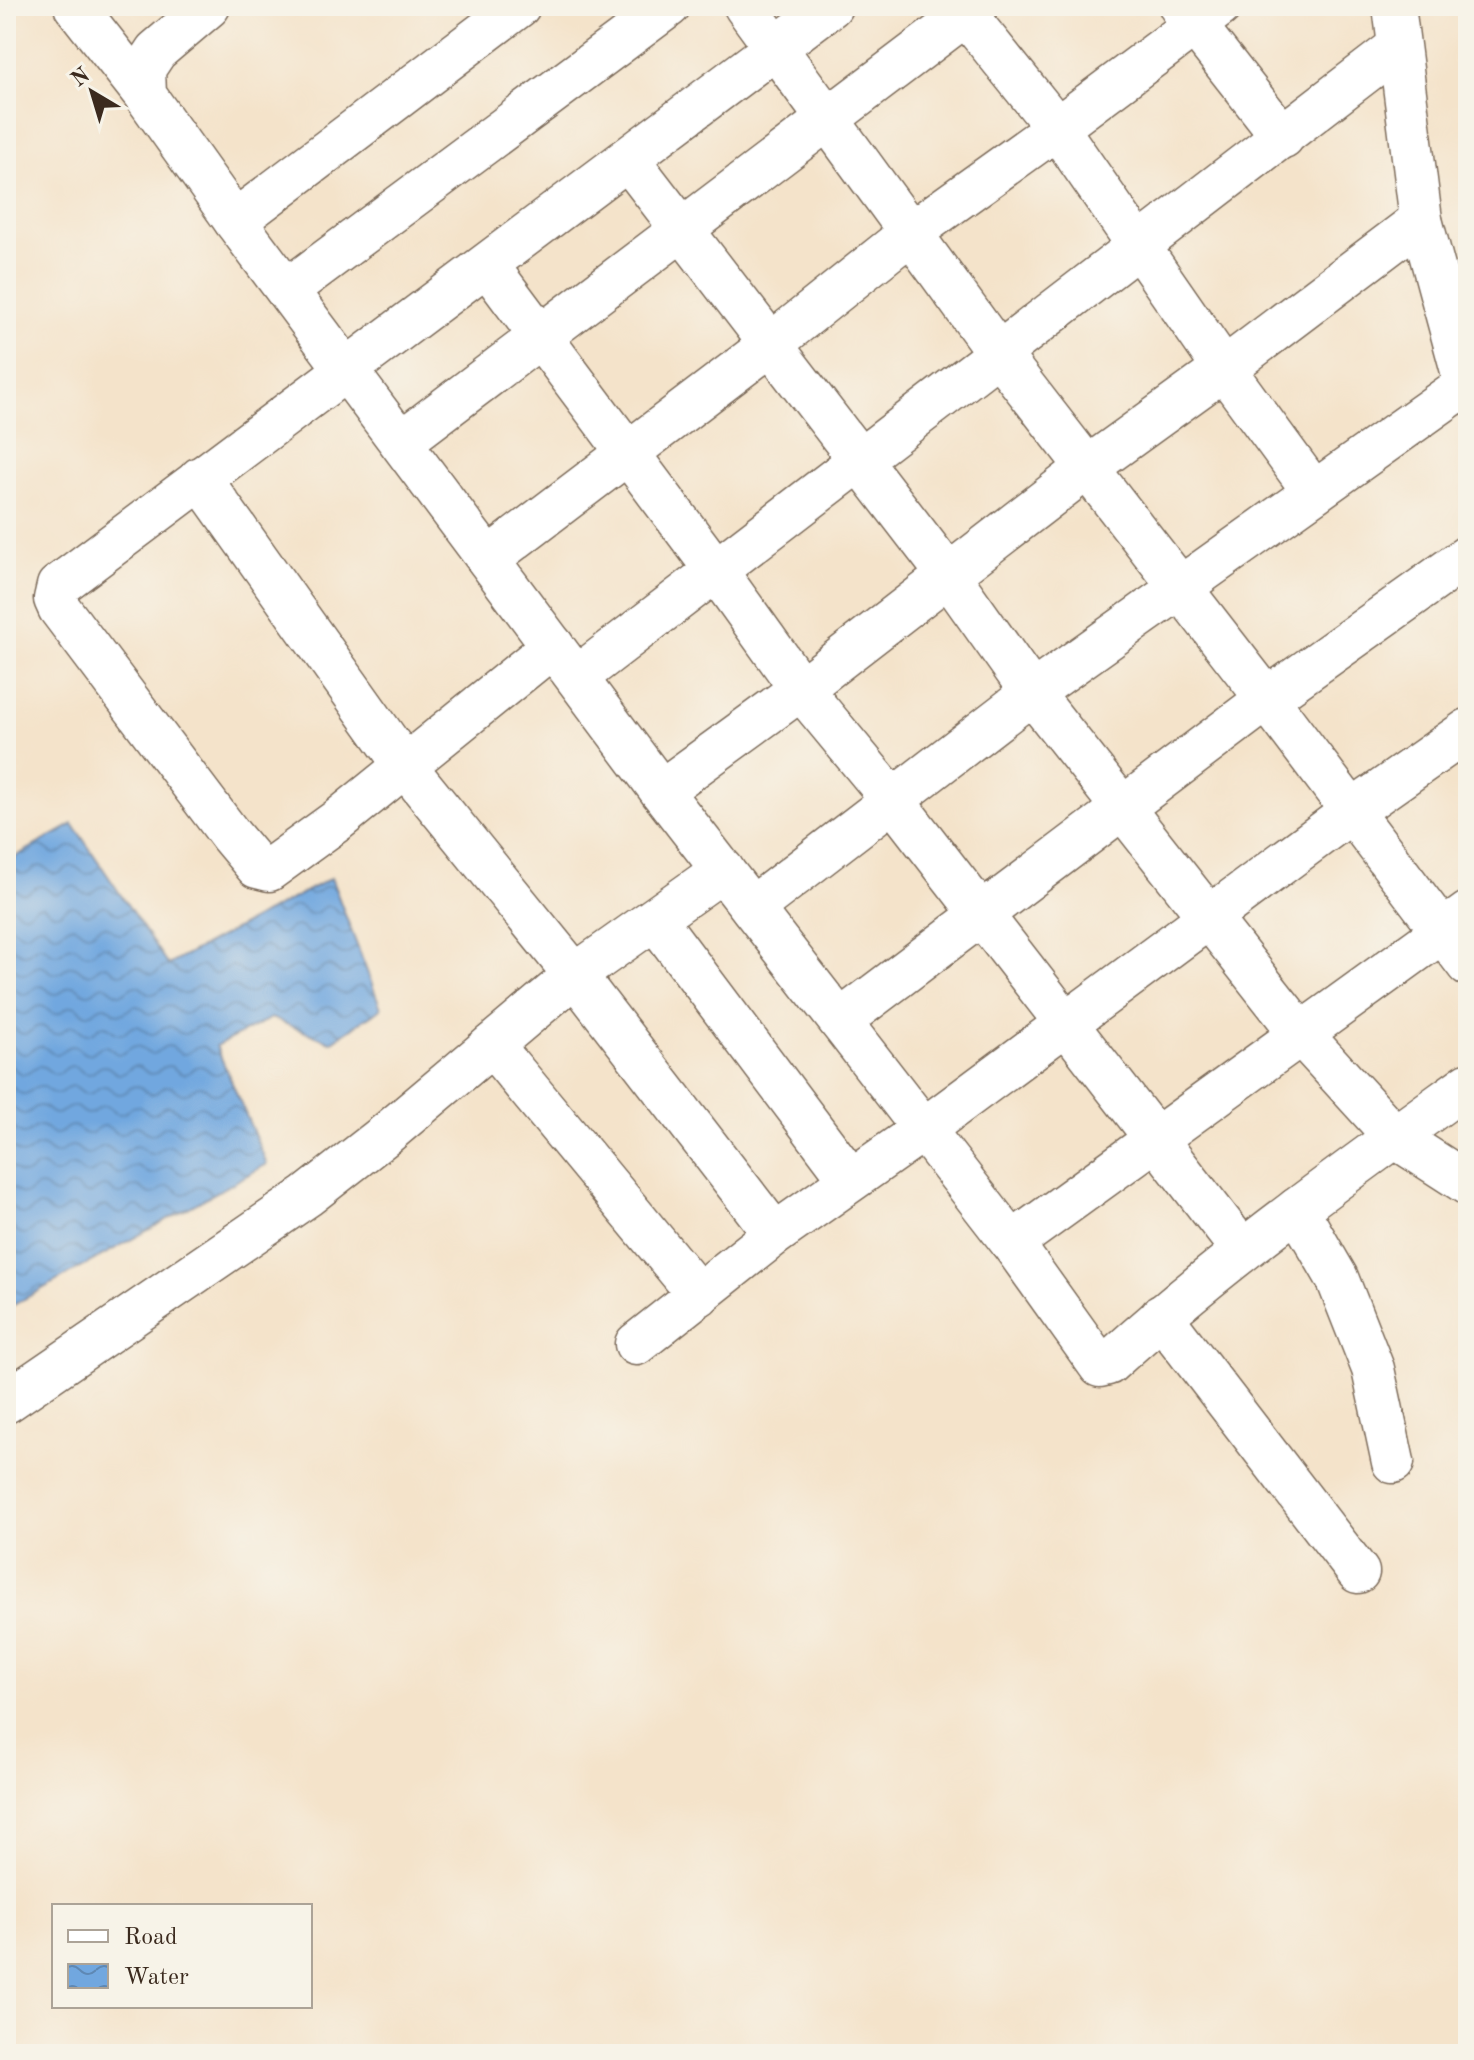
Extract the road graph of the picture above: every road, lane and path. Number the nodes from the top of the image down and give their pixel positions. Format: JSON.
{"nodes":[{"id":1,"x":75,"y":6,"type":"edge"},
{"id":2,"x":209,"y":6,"type":"edge"},
{"id":3,"x":519,"y":6,"type":"edge"},
{"id":4,"x":669,"y":6,"type":"edge"},
{"id":5,"x":745,"y":6,"type":"edge"},
{"id":6,"x":831,"y":6,"type":"edge"},
{"id":7,"x":971,"y":10,"type":"edge"},
{"id":8,"x":1198,"y":12,"type":"edge"},
{"id":9,"x":1396,"y":26,"type":"edge"},
{"id":10,"x":775,"y":49,"type":"junction"},
{"id":11,"x":145,"y":95,"type":"junction"},
{"id":12,"x":827,"y":122,"type":"junction"},
{"id":13,"x":1057,"y":128,"type":"junction"},
{"id":14,"x":1283,"y":137,"type":"junction"},
{"id":15,"x":628,"y":159,"type":"junction"},
{"id":16,"x":1421,"y":220,"type":"junction"},
{"id":17,"x":235,"y":221,"type":"junction"},
{"id":18,"x":681,"y":231,"type":"junction"},
{"id":19,"x":909,"y":234,"type":"junction"},
{"id":20,"x":1140,"y":247,"type":"junction"},
{"id":21,"x":487,"y":265,"type":"junction"},
{"id":22,"x":287,"y":290,"type":"junction"},
{"id":23,"x":541,"y":337,"type":"junction"},
{"id":24,"x":770,"y":345,"type":"junction"},
{"id":25,"x":999,"y":354,"type":"junction"},
{"id":26,"x":1224,"y":369,"type":"junction"},
{"id":27,"x":347,"y":370,"type":"junction"},
{"id":28,"x":1466,"y":389,"type":"edge"},
{"id":29,"x":401,"y":442,"type":"junction"},
{"id":30,"x":627,"y":453,"type":"junction"},
{"id":31,"x":860,"y":462,"type":"junction"},
{"id":32,"x":1087,"y":468,"type":"junction"},
{"id":33,"x":200,"y":478,"type":"junction"},
{"id":34,"x":1314,"y":492,"type":"junction"},
{"id":35,"x":1468,"y":556,"type":"edge"},
{"id":36,"x":488,"y":559,"type":"junction"},
{"id":37,"x":717,"y":572,"type":"junction"},
{"id":38,"x":949,"y":576,"type":"junction"},
{"id":39,"x":1181,"y":589,"type":"junction"},
{"id":40,"x":565,"y":662,"type":"junction"},
{"id":41,"x":801,"y":689,"type":"junction"},
{"id":42,"x":1032,"y":693,"type":"junction"},
{"id":43,"x":1267,"y":699,"type":"junction"},
{"id":44,"x":1468,"y":730,"type":"edge"},
{"id":45,"x":405,"y":766,"type":"junction"},
{"id":46,"x":661,"y":791,"type":"junction"},
{"id":47,"x":892,"y":799,"type":"junction"},
{"id":48,"x":1123,"y":807,"type":"junction"},
{"id":49,"x":1351,"y":812,"type":"junction"},
{"id":50,"x":723,"y":870,"type":"junction"},
{"id":51,"x":752,"y":908,"type":"junction"},
{"id":52,"x":981,"y":912,"type":"junction"},
{"id":53,"x":655,"y":919,"type":"junction"},
{"id":54,"x":1210,"y":920,"type":"junction"},
{"id":55,"x":1456,"y":921,"type":"edge"},
{"id":56,"x":1468,"y":965,"type":"edge"},
{"id":57,"x":575,"y":975,"type":"junction"},
{"id":58,"x":840,"y":1021,"type":"junction"},
{"id":59,"x":1067,"y":1024,"type":"junction"},
{"id":60,"x":1301,"y":1034,"type":"junction"},
{"id":61,"x":492,"y":1045,"type":"junction"},
{"id":62,"x":1468,"y":1084,"type":"edge"},
{"id":63,"x":924,"y":1129,"type":"junction"},
{"id":64,"x":1395,"y":1137,"type":"junction"},
{"id":65,"x":1156,"y":1139,"type":"junction"},
{"id":66,"x":851,"y":1180,"type":"junction"},
{"id":67,"x":1468,"y":1184,"type":"edge"},
{"id":68,"x":1297,"y":1209,"type":"junction"},
{"id":69,"x":775,"y":1234,"type":"junction"},
{"id":70,"x":1012,"y":1243,"type":"junction"},
{"id":71,"x":1242,"y":1250,"type":"junction"},
{"id":72,"x":699,"y":1295,"type":"junction"},
{"id":73,"x":1161,"y":1316,"type":"junction"},
{"id":74,"x":636,"y":1344,"type":"dead end"},
{"id":75,"x":6,"y":1402,"type":"edge"},
{"id":76,"x":1393,"y":1462,"type":"dead end"},
{"id":77,"x":1358,"y":1572,"type":"dead end"}],
"edges":[{"from":1,"to":11,"type":"street"},
{"from":2,"to":11,"type":"street"},
{"from":3,"to":17,"type":"street"},
{"from":4,"to":22,"type":"street"},
{"from":5,"to":10,"type":"street"},
{"from":6,"to":10,"type":"street"},
{"from":7,"to":12,"type":"street"},
{"from":7,"to":13,"type":"street"},
{"from":8,"to":13,"type":"street"},
{"from":8,"to":14,"type":"street"},
{"from":9,"to":14,"type":"street"},
{"from":9,"to":16,"type":"street"},
{"from":10,"to":12,"type":"street"},
{"from":10,"to":15,"type":"street"},
{"from":11,"to":17,"type":"street"},
{"from":12,"to":18,"type":"street"},
{"from":12,"to":19,"type":"street"},
{"from":13,"to":19,"type":"street"},
{"from":13,"to":20,"type":"street"},
{"from":14,"to":20,"type":"street"},
{"from":15,"to":18,"type":"street"},
{"from":15,"to":21,"type":"street"},
{"from":16,"to":26,"type":"street"},
{"from":16,"to":28,"type":"street"},
{"from":17,"to":22,"type":"street"},
{"from":18,"to":23,"type":"street"},
{"from":18,"to":24,"type":"street"},
{"from":19,"to":24,"type":"street"},
{"from":19,"to":25,"type":"street"},
{"from":20,"to":25,"type":"street"},
{"from":20,"to":26,"type":"street"},
{"from":21,"to":23,"type":"street"},
{"from":21,"to":27,"type":"street"},
{"from":22,"to":27,"type":"street"},
{"from":23,"to":29,"type":"street"},
{"from":23,"to":30,"type":"street"},
{"from":24,"to":30,"type":"street"},
{"from":24,"to":31,"type":"street"},
{"from":25,"to":31,"type":"street"},
{"from":25,"to":32,"type":"street"},
{"from":26,"to":32,"type":"street"},
{"from":26,"to":34,"type":"street"},
{"from":27,"to":29,"type":"street"},
{"from":27,"to":33,"type":"street"},
{"from":28,"to":34,"type":"street"},
{"from":29,"to":36,"type":"street"},
{"from":30,"to":36,"type":"street"},
{"from":30,"to":37,"type":"street"},
{"from":31,"to":37,"type":"street"},
{"from":31,"to":38,"type":"street"},
{"from":32,"to":38,"type":"street"},
{"from":32,"to":39,"type":"street"},
{"from":33,"to":45,"type":"street"},
{"from":33,"to":45,"type":"street"},
{"from":34,"to":39,"type":"street"},
{"from":35,"to":43,"type":"street"},
{"from":36,"to":40,"type":"street"},
{"from":37,"to":40,"type":"street"},
{"from":37,"to":41,"type":"street"},
{"from":38,"to":41,"type":"street"},
{"from":38,"to":42,"type":"street"},
{"from":39,"to":42,"type":"street"},
{"from":39,"to":43,"type":"street"},
{"from":40,"to":45,"type":"street"},
{"from":40,"to":46,"type":"street"},
{"from":41,"to":46,"type":"street"},
{"from":41,"to":47,"type":"street"},
{"from":42,"to":47,"type":"street"},
{"from":42,"to":48,"type":"street"},
{"from":43,"to":48,"type":"street"},
{"from":43,"to":49,"type":"street"},
{"from":44,"to":49,"type":"street"},
{"from":45,"to":57,"type":"street"},
{"from":46,"to":50,"type":"street"},
{"from":47,"to":51,"type":"street"},
{"from":47,"to":52,"type":"street"},
{"from":48,"to":52,"type":"street"},
{"from":48,"to":54,"type":"street"},
{"from":49,"to":54,"type":"street"},
{"from":49,"to":55,"type":"street"},
{"from":50,"to":51,"type":"street"},
{"from":50,"to":53,"type":"street"},
{"from":51,"to":58,"type":"street"},
{"from":52,"to":58,"type":"street"},
{"from":52,"to":59,"type":"street"},
{"from":53,"to":57,"type":"street"},
{"from":53,"to":66,"type":"street"},
{"from":54,"to":59,"type":"street"},
{"from":54,"to":60,"type":"street"},
{"from":55,"to":56,"type":"street"},
{"from":55,"to":60,"type":"street"},
{"from":57,"to":61,"type":"street"},
{"from":57,"to":69,"type":"street"},
{"from":58,"to":63,"type":"street"},
{"from":59,"to":63,"type":"street"},
{"from":59,"to":65,"type":"street"},
{"from":60,"to":64,"type":"street"},
{"from":60,"to":65,"type":"street"},
{"from":61,"to":72,"type":"street"},
{"from":61,"to":75,"type":"street"},
{"from":62,"to":64,"type":"street"},
{"from":63,"to":66,"type":"street"},
{"from":63,"to":70,"type":"street"},
{"from":64,"to":67,"type":"street"},
{"from":64,"to":68,"type":"street"},
{"from":65,"to":70,"type":"street"},
{"from":65,"to":71,"type":"street"},
{"from":66,"to":69,"type":"street"},
{"from":68,"to":71,"type":"street"},
{"from":68,"to":76,"type":"street"},
{"from":69,"to":72,"type":"street"},
{"from":70,"to":73,"type":"street"},
{"from":71,"to":73,"type":"street"},
{"from":72,"to":74,"type":"street"},
{"from":73,"to":77,"type":"street"}]}
